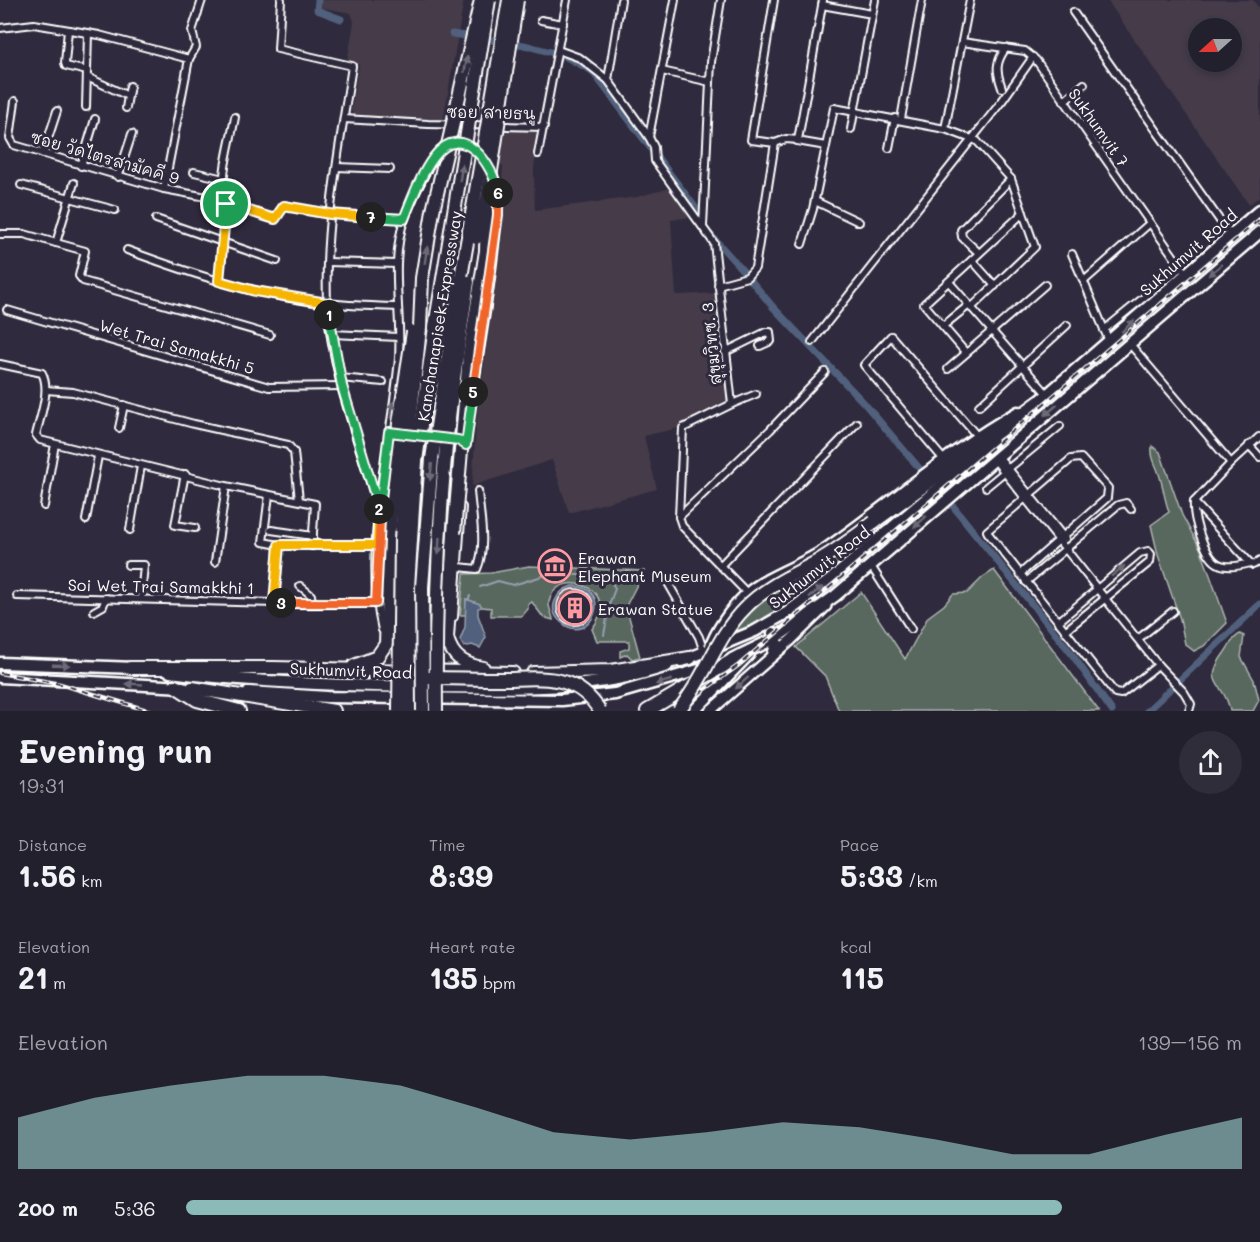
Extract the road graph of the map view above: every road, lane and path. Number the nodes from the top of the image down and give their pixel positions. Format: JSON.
{"nodes":[{"id":1,"x":202,"y":0,"type":"edge"},
{"id":2,"x":281,"y":0,"type":"edge"},
{"id":3,"x":482,"y":0,"type":"edge"},
{"id":4,"x":489,"y":0,"type":"edge"},
{"id":5,"x":509,"y":0,"type":"edge"},
{"id":6,"x":517,"y":0,"type":"edge"},
{"id":7,"x":567,"y":0,"type":"edge"},
{"id":8,"x":621,"y":0,"type":"edge"},
{"id":9,"x":675,"y":0,"type":"edge"},
{"id":10,"x":722,"y":0,"type":"edge"},
{"id":11,"x":774,"y":0,"type":"edge"},
{"id":12,"x":875,"y":0,"type":"edge"},
{"id":13,"x":922,"y":0,"type":"edge"},
{"id":14,"x":970,"y":0,"type":"edge"},
{"id":15,"x":823,"y":3,"type":"edge"},
{"id":16,"x":1073,"y":12,"type":"dead end"},
{"id":17,"x":872,"y":14,"type":"junction"},
{"id":18,"x":541,"y":20,"type":"dead end"},
{"id":19,"x":563,"y":24,"type":"junction"},
{"id":20,"x":0,"y":28,"type":"edge"},
{"id":21,"x":68,"y":30,"type":"junction"},
{"id":22,"x":88,"y":33,"type":"junction"},
{"id":23,"x":962,"y":42,"type":"junction"},
{"id":24,"x":1006,"y":48,"type":"junction"},
{"id":25,"x":558,"y":50,"type":"junction"},
{"id":26,"x":1033,"y":57,"type":"junction"},
{"id":27,"x":189,"y":59,"type":"junction"},
{"id":28,"x":662,"y":71,"type":"junction"},
{"id":29,"x":87,"y":74,"type":"junction"},
{"id":30,"x":608,"y":80,"type":"junction"},
{"id":31,"x":710,"y":82,"type":"junction"},
{"id":32,"x":1083,"y":84,"type":"dead end"},
{"id":33,"x":130,"y":87,"type":"dead end"},
{"id":34,"x":1002,"y":88,"type":"dead end"},
{"id":35,"x":128,"y":96,"type":"junction"},
{"id":36,"x":15,"y":101,"type":"dead end"},
{"id":37,"x":1064,"y":101,"type":"junction"},
{"id":38,"x":86,"y":107,"type":"dead end"},
{"id":39,"x":126,"y":108,"type":"dead end"},
{"id":40,"x":57,"y":111,"type":"dead end"},
{"id":41,"x":855,"y":111,"type":"junction"},
{"id":42,"x":235,"y":117,"type":"dead end"},
{"id":43,"x":95,"y":119,"type":"dead end"},
{"id":44,"x":344,"y":119,"type":"junction"},
{"id":45,"x":898,"y":119,"type":"junction"},
{"id":46,"x":544,"y":127,"type":"junction"},
{"id":47,"x":851,"y":129,"type":"dead end"},
{"id":48,"x":945,"y":129,"type":"junction"},
{"id":49,"x":132,"y":134,"type":"dead end"},
{"id":50,"x":650,"y":137,"type":"junction"},
{"id":51,"x":971,"y":138,"type":"junction"},
{"id":52,"x":797,"y":141,"type":"junction"},
{"id":53,"x":775,"y":143,"type":"junction"},
{"id":54,"x":826,"y":146,"type":"junction"},
{"id":55,"x":889,"y":148,"type":"dead end"},
{"id":56,"x":43,"y":154,"type":"junction"},
{"id":57,"x":538,"y":154,"type":"dead end"},
{"id":58,"x":81,"y":166,"type":"junction"},
{"id":59,"x":337,"y":166,"type":"junction"},
{"id":60,"x":390,"y":169,"type":"dead end"},
{"id":61,"x":194,"y":172,"type":"dead end"},
{"id":62,"x":118,"y":177,"type":"junction"},
{"id":63,"x":224,"y":179,"type":"junction"},
{"id":64,"x":1011,"y":179,"type":"junction"},
{"id":65,"x":74,"y":183,"type":"dead end"},
{"id":66,"x":21,"y":185,"type":"dead end"},
{"id":67,"x":164,"y":189,"type":"junction"},
{"id":68,"x":487,"y":197,"type":"junction"},
{"id":69,"x":69,"y":198,"type":"junction"},
{"id":70,"x":815,"y":201,"type":"junction"},
{"id":71,"x":226,"y":204,"type":"junction"},
{"id":72,"x":115,"y":210,"type":"dead end"},
{"id":73,"x":1260,"y":210,"type":"edge"},
{"id":74,"x":1023,"y":213,"type":"junction"},
{"id":75,"x":330,"y":214,"type":"junction"},
{"id":76,"x":156,"y":219,"type":"dead end"},
{"id":77,"x":404,"y":219,"type":"junction"},
{"id":78,"x":859,"y":222,"type":"dead end"},
{"id":79,"x":1150,"y":223,"type":"junction"},
{"id":80,"x":703,"y":225,"type":"junction"},
{"id":81,"x":1260,"y":232,"type":"edge"},
{"id":82,"x":0,"y":234,"type":"edge"},
{"id":83,"x":1230,"y":235,"type":"junction"},
{"id":84,"x":56,"y":243,"type":"junction"},
{"id":85,"x":223,"y":243,"type":"junction"},
{"id":86,"x":802,"y":244,"type":"dead end"},
{"id":87,"x":127,"y":250,"type":"dead end"},
{"id":88,"x":979,"y":253,"type":"junction"},
{"id":89,"x":1072,"y":254,"type":"dead end"},
{"id":90,"x":972,"y":260,"type":"junction"},
{"id":91,"x":277,"y":261,"type":"dead end"},
{"id":92,"x":328,"y":262,"type":"junction"},
{"id":93,"x":397,"y":264,"type":"junction"},
{"id":94,"x":1184,"y":270,"type":"junction"},
{"id":95,"x":1169,"y":277,"type":"tunnel mouth"},
{"id":96,"x":422,"y":278,"type":"junction"},
{"id":97,"x":219,"y":281,"type":"junction"},
{"id":98,"x":1084,"y":281,"type":"junction"},
{"id":99,"x":949,"y":282,"type":"junction"},
{"id":100,"x":718,"y":285,"type":"junction"},
{"id":101,"x":1045,"y":285,"type":"dead end"},
{"id":102,"x":995,"y":286,"type":"junction"},
{"id":103,"x":1153,"y":290,"type":"tunnel mouth"},
{"id":104,"x":327,"y":303,"type":"junction"},
{"id":105,"x":970,"y":306,"type":"junction"},
{"id":106,"x":397,"y":308,"type":"junction"},
{"id":107,"x":7,"y":310,"type":"dead end"},
{"id":108,"x":943,"y":326,"type":"junction"},
{"id":109,"x":1067,"y":326,"type":"dead end"},
{"id":110,"x":1104,"y":330,"type":"junction"},
{"id":111,"x":991,"y":332,"type":"junction"},
{"id":112,"x":270,"y":334,"type":"dead end"},
{"id":113,"x":332,"y":334,"type":"junction"},
{"id":114,"x":399,"y":337,"type":"junction"},
{"id":115,"x":812,"y":342,"type":"dead end"},
{"id":116,"x":1109,"y":342,"type":"junction"},
{"id":117,"x":1129,"y":343,"type":"junction"},
{"id":118,"x":760,"y":346,"type":"dead end"},
{"id":119,"x":725,"y":352,"type":"junction"},
{"id":120,"x":966,"y":353,"type":"junction"},
{"id":121,"x":399,"y":357,"type":"junction"},
{"id":122,"x":0,"y":364,"type":"edge"},
{"id":123,"x":1023,"y":366,"type":"junction"},
{"id":124,"x":948,"y":369,"type":"dead end"},
{"id":125,"x":825,"y":372,"type":"dead end"},
{"id":126,"x":340,"y":378,"type":"junction"},
{"id":127,"x":1068,"y":378,"type":"junction"},
{"id":128,"x":383,"y":382,"type":"dead end"},
{"id":129,"x":342,"y":386,"type":"junction"},
{"id":130,"x":1077,"y":388,"type":"junction"},
{"id":131,"x":46,"y":390,"type":"junction"},
{"id":132,"x":473,"y":393,"type":"junction"},
{"id":133,"x":756,"y":394,"type":"dead end"},
{"id":134,"x":1044,"y":397,"type":"junction"},
{"id":135,"x":124,"y":405,"type":"junction"},
{"id":136,"x":732,"y":405,"type":"junction"},
{"id":137,"x":979,"y":406,"type":"dead end"},
{"id":138,"x":857,"y":423,"type":"dead end"},
{"id":139,"x":1060,"y":426,"type":"dead end"},
{"id":140,"x":119,"y":428,"type":"dead end"},
{"id":141,"x":389,"y":432,"type":"junction"},
{"id":142,"x":412,"y":435,"type":"junction"},
{"id":143,"x":977,"y":436,"type":"junction"},
{"id":144,"x":1259,"y":437,"type":"edge"},
{"id":145,"x":55,"y":444,"type":"junction"},
{"id":146,"x":466,"y":445,"type":"junction"},
{"id":147,"x":1249,"y":445,"type":"junction"},
{"id":148,"x":98,"y":456,"type":"junction"},
{"id":149,"x":996,"y":457,"type":"junction"},
{"id":150,"x":1260,"y":457,"type":"edge"},
{"id":151,"x":944,"y":460,"type":"junction"},
{"id":152,"x":1231,"y":463,"type":"junction"},
{"id":153,"x":141,"y":466,"type":"junction"},
{"id":154,"x":1006,"y":470,"type":"junction"},
{"id":155,"x":185,"y":474,"type":"junction"},
{"id":156,"x":226,"y":486,"type":"junction"},
{"id":157,"x":986,"y":487,"type":"dead end"},
{"id":158,"x":478,"y":491,"type":"dead end"},
{"id":159,"x":268,"y":495,"type":"junction"},
{"id":160,"x":1028,"y":497,"type":"junction"},
{"id":161,"x":299,"y":500,"type":"junction"},
{"id":162,"x":1194,"y":502,"type":"junction"},
{"id":163,"x":44,"y":506,"type":"dead end"},
{"id":164,"x":1131,"y":509,"type":"dead end"},
{"id":165,"x":379,"y":510,"type":"junction"},
{"id":166,"x":679,"y":518,"type":"junction"},
{"id":167,"x":86,"y":520,"type":"dead end"},
{"id":168,"x":195,"y":528,"type":"dead end"},
{"id":169,"x":130,"y":530,"type":"dead end"},
{"id":170,"x":270,"y":530,"type":"dead end"},
{"id":171,"x":313,"y":536,"type":"junction"},
{"id":172,"x":1061,"y":538,"type":"junction"},
{"id":173,"x":279,"y":545,"type":"junction"},
{"id":174,"x":377,"y":545,"type":"junction"},
{"id":175,"x":312,"y":546,"type":"junction"},
{"id":176,"x":1067,"y":547,"type":"junction"},
{"id":177,"x":215,"y":562,"type":"dead end"},
{"id":178,"x":1257,"y":563,"type":"edge"},
{"id":179,"x":128,"y":565,"type":"dead end"},
{"id":180,"x":720,"y":566,"type":"junction"},
{"id":181,"x":871,"y":566,"type":"junction"},
{"id":182,"x":459,"y":567,"type":"junction"},
{"id":183,"x":1020,"y":574,"type":"junction"},
{"id":184,"x":664,"y":576,"type":"dead end"},
{"id":185,"x":1026,"y":582,"type":"junction"},
{"id":186,"x":300,"y":586,"type":"dead end"},
{"id":187,"x":1097,"y":588,"type":"junction"},
{"id":188,"x":748,"y":594,"type":"junction"},
{"id":189,"x":17,"y":596,"type":"dead end"},
{"id":190,"x":835,"y":596,"type":"junction"},
{"id":191,"x":106,"y":598,"type":"junction"},
{"id":192,"x":141,"y":598,"type":"junction"},
{"id":193,"x":1105,"y":598,"type":"junction"},
{"id":194,"x":274,"y":603,"type":"junction"},
{"id":195,"x":376,"y":603,"type":"junction"},
{"id":196,"x":312,"y":604,"type":"junction"},
{"id":197,"x":94,"y":611,"type":"dead end"},
{"id":198,"x":1173,"y":611,"type":"dead end"},
{"id":199,"x":1058,"y":622,"type":"junction"},
{"id":200,"x":768,"y":625,"type":"junction"},
{"id":201,"x":911,"y":629,"type":"dead end"},
{"id":202,"x":1065,"y":631,"type":"junction"},
{"id":203,"x":447,"y":638,"type":"junction"},
{"id":204,"x":776,"y":638,"type":"junction"},
{"id":205,"x":1138,"y":639,"type":"junction"},
{"id":206,"x":386,"y":644,"type":"junction"},
{"id":207,"x":706,"y":652,"type":"junction"},
{"id":208,"x":745,"y":654,"type":"junction"},
{"id":209,"x":773,"y":656,"type":"junction"},
{"id":210,"x":690,"y":658,"type":"junction"},
{"id":211,"x":1,"y":663,"type":"edge"},
{"id":212,"x":1158,"y":665,"type":"junction"},
{"id":213,"x":130,"y":668,"type":"junction"},
{"id":214,"x":226,"y":668,"type":"junction"},
{"id":215,"x":338,"y":670,"type":"junction"},
{"id":216,"x":520,"y":674,"type":"junction"},
{"id":217,"x":1,"y":677,"type":"edge"},
{"id":218,"x":175,"y":686,"type":"junction"},
{"id":219,"x":192,"y":688,"type":"junction"},
{"id":220,"x":671,"y":696,"type":"junction"},
{"id":221,"x":239,"y":711,"type":"edge"},
{"id":222,"x":334,"y":711,"type":"edge"},
{"id":223,"x":399,"y":711,"type":"edge"},
{"id":224,"x":409,"y":711,"type":"edge"},
{"id":225,"x":423,"y":711,"type":"edge"},
{"id":226,"x":436,"y":711,"type":"edge"},
{"id":227,"x":600,"y":711,"type":"edge"},
{"id":228,"x":647,"y":711,"type":"edge"},
{"id":229,"x":669,"y":711,"type":"edge"},
{"id":230,"x":678,"y":711,"type":"edge"},
{"id":231,"x":694,"y":711,"type":"edge"},
{"id":232,"x":710,"y":711,"type":"edge"},
{"id":233,"x":1189,"y":711,"type":"edge"}],
"edges":[{"from":1,"to":27,"type":"street"},
{"from":2,"to":44,"type":"street"},
{"from":96,"to":3,"type":"highway","one_way":true,"bridge":true},
{"from":224,"to":4,"type":"highway","name":"Kanchanapisek Expressway","one_way":true,"bridge":true},
{"from":5,"to":225,"type":"highway","name":"Kanchanapisek Expressway","one_way":true,"bridge":true},
{"from":6,"to":68,"type":"highway","bridge":true},
{"from":7,"to":19,"type":"street","name":"ซอย สายธนู"},
{"from":8,"to":30,"type":"street"},
{"from":9,"to":28,"type":"street"},
{"from":10,"to":31,"type":"street"},
{"from":11,"to":53,"type":"street"},
{"from":12,"to":17,"type":"street"},
{"from":13,"to":45,"type":"street"},
{"from":14,"to":23,"type":"street"},
{"from":15,"to":17,"type":"street"},
{"from":15,"to":52,"type":"street"},
{"from":16,"to":83,"type":"street"},
{"from":17,"to":41,"type":"street"},
{"from":18,"to":19,"type":"street"},
{"from":19,"to":25,"type":"street","name":"ซอย สายธนู"},
{"from":20,"to":21,"type":"street"},
{"from":21,"to":22,"type":"street"},
{"from":21,"to":29,"type":"street"},
{"from":22,"to":27,"type":"street"},
{"from":22,"to":29,"type":"street"},
{"from":23,"to":24,"type":"street"},
{"from":23,"to":48,"type":"street"},
{"from":24,"to":26,"type":"street"},
{"from":24,"to":34,"type":"street"},
{"from":25,"to":30,"type":"street"},
{"from":25,"to":46,"type":"street","name":"ซอย สายธนู"},
{"from":26,"to":37,"type":"street","name":"Sukhumvit 7"},
{"from":26,"to":51,"type":"street"},
{"from":27,"to":67,"type":"street"},
{"from":28,"to":31,"type":"street"},
{"from":28,"to":50,"type":"street"},
{"from":29,"to":35,"type":"street"},
{"from":29,"to":38,"type":"street"},
{"from":30,"to":50,"type":"street"},
{"from":31,"to":80,"type":"street"},
{"from":32,"to":37,"type":"street"},
{"from":33,"to":35,"type":"street"},
{"from":35,"to":39,"type":"street"},
{"from":36,"to":56,"type":"street","name":"ซอย วัดไตรสามัคคี 9"},
{"from":37,"to":79,"type":"street","name":"Sukhumvit 7"},
{"from":40,"to":56,"type":"street"},
{"from":41,"to":45,"type":"street"},
{"from":41,"to":47,"type":"street"},
{"from":41,"to":54,"type":"street"},
{"from":42,"to":63,"type":"street"},
{"from":43,"to":58,"type":"street"},
{"from":44,"to":46,"type":"street","name":"ซอย สายธนู"},
{"from":44,"to":59,"type":"street"},
{"from":45,"to":48,"type":"street"},
{"from":45,"to":55,"type":"street"},
{"from":46,"to":57,"type":"street"},
{"from":48,"to":51,"type":"street"},
{"from":49,"to":62,"type":"street"},
{"from":50,"to":80,"type":"street","name":"สุขุมวิทซ. 3"},
{"from":51,"to":64,"type":"street"},
{"from":51,"to":115,"type":"street"},
{"from":52,"to":53,"type":"street"},
{"from":52,"to":54,"type":"street"},
{"from":53,"to":100,"type":"street"},
{"from":54,"to":70,"type":"street"},
{"from":56,"to":58,"type":"street","name":"ซอย วัดไตรสามัคคี 9"},
{"from":58,"to":62,"type":"street","name":"ซอย วัดไตรสามัคคี 9"},
{"from":59,"to":60,"type":"street"},
{"from":59,"to":75,"type":"street"},
{"from":61,"to":63,"type":"street"},
{"from":62,"to":67,"type":"street","name":"ซอย วัดไตรสามัคคี 9"},
{"from":63,"to":71,"type":"street"},
{"from":64,"to":74,"type":"street"},
{"from":64,"to":88,"type":"street"},
{"from":65,"to":69,"type":"street"},
{"from":66,"to":69,"type":"street"},
{"from":67,"to":71,"type":"street","name":"ซอย วัดไตรสามัคคี 9"},
{"from":68,"to":203,"type":"highway","bridge":true},
{"from":68,"to":226,"type":"highway","one_way":true,"bridge":true},
{"from":69,"to":72,"type":"street"},
{"from":69,"to":84,"type":"street"},
{"from":70,"to":78,"type":"street"},
{"from":70,"to":86,"type":"street"},
{"from":71,"to":75,"type":"street","name":"ซอย วัดไตรสามัคคี 9"},
{"from":71,"to":85,"type":"street"},
{"from":73,"to":83,"type":"highway","name":"Sukhumvit Road"},
{"from":74,"to":88,"type":"street"},
{"from":74,"to":102,"type":"street"},
{"from":75,"to":77,"type":"street"},
{"from":75,"to":92,"type":"street"},
{"from":76,"to":85,"type":"street"},
{"from":77,"to":93,"type":"street"},
{"from":77,"to":132,"type":"street"},
{"from":79,"to":94,"type":"street","name":"Sukhumvit 7"},
{"from":79,"to":98,"type":"street"},
{"from":80,"to":100,"type":"street","name":"สุขุมวิทซ. 3"},
{"from":81,"to":117,"type":"highway","name":"Sukhumvit Road","one_way":true},
{"from":82,"to":84,"type":"street"},
{"from":83,"to":94,"type":"highway","name":"Sukhumvit Road"},
{"from":84,"to":112,"type":"street"},
{"from":85,"to":91,"type":"street"},
{"from":85,"to":97,"type":"street"},
{"from":87,"to":97,"type":"street"},
{"from":88,"to":90,"type":"street"},
{"from":89,"to":98,"type":"street"},
{"from":90,"to":99,"type":"street"},
{"from":90,"to":102,"type":"street"},
{"from":92,"to":93,"type":"street"},
{"from":92,"to":104,"type":"street"},
{"from":93,"to":106,"type":"street"},
{"from":94,"to":95,"type":"street"},
{"from":116,"to":94,"type":"highway","name":"Sukhumvit Road","one_way":true},
{"from":96,"to":206,"type":"highway","bridge":true},
{"from":96,"to":223,"type":"highway","bridge":true},
{"from":97,"to":104,"type":"street"},
{"from":98,"to":110,"type":"street"},
{"from":99,"to":105,"type":"street"},
{"from":99,"to":108,"type":"street"},
{"from":100,"to":119,"type":"street","name":"สุขุมวิทซ. 3"},
{"from":101,"to":111,"type":"street"},
{"from":102,"to":105,"type":"street"},
{"from":103,"to":110,"type":"street"},
{"from":104,"to":106,"type":"street"},
{"from":104,"to":113,"type":"street"},
{"from":105,"to":108,"type":"street"},
{"from":105,"to":111,"type":"street"},
{"from":106,"to":114,"type":"street"},
{"from":107,"to":129,"type":"street","name":"Wet Trai Samakkhi 5"},
{"from":108,"to":120,"type":"street"},
{"from":109,"to":123,"type":"street"},
{"from":110,"to":116,"type":"street"},
{"from":111,"to":120,"type":"street"},
{"from":111,"to":123,"type":"street"},
{"from":113,"to":114,"type":"street"},
{"from":113,"to":126,"type":"street"},
{"from":114,"to":121,"type":"street"},
{"from":116,"to":127,"type":"highway","name":"Sukhumvit Road"},
{"from":117,"to":130,"type":"highway","name":"Sukhumvit Road"},
{"from":117,"to":152,"type":"street"},
{"from":118,"to":119,"type":"street"},
{"from":119,"to":136,"type":"street","name":"สุขุมวิทซ. 3"},
{"from":120,"to":124,"type":"street"},
{"from":121,"to":132,"type":"street"},
{"from":141,"to":121,"type":"street","one_way":true},
{"from":122,"to":131,"type":"street"},
{"from":123,"to":134,"type":"street"},
{"from":123,"to":137,"type":"street"},
{"from":125,"to":166,"type":"street"},
{"from":126,"to":128,"type":"street"},
{"from":126,"to":129,"type":"street"},
{"from":127,"to":130,"type":"highway"},
{"from":127,"to":134,"type":"highway","name":"Sukhumvit Road"},
{"from":129,"to":165,"type":"street"},
{"from":130,"to":149,"type":"highway","name":"Sukhumvit Road","one_way":true},
{"from":131,"to":135,"type":"street"},
{"from":131,"to":145,"type":"street"},
{"from":132,"to":146,"type":"street"},
{"from":133,"to":136,"type":"street"},
{"from":134,"to":143,"type":"highway"},
{"from":200,"to":134,"type":"highway","name":"Sukhumvit Road","one_way":true},
{"from":134,"to":230,"type":"highway","bridge":true},
{"from":135,"to":140,"type":"street"},
{"from":135,"to":161,"type":"street"},
{"from":136,"to":166,"type":"street","name":"สุขุมวิทซ. 3"},
{"from":138,"to":180,"type":"street"},
{"from":139,"to":154,"type":"street"},
{"from":141,"to":142,"type":"street"},
{"from":141,"to":165,"type":"street"},
{"from":142,"to":146,"type":"street"},
{"from":142,"to":203,"type":"highway"},
{"from":143,"to":151,"type":"highway"},
{"from":143,"to":151,"type":"street"},
{"from":144,"to":147,"type":"street"},
{"from":145,"to":148,"type":"street"},
{"from":145,"to":163,"type":"street"},
{"from":146,"to":182,"type":"street"},
{"from":147,"to":150,"type":"street"},
{"from":147,"to":152,"type":"street"},
{"from":148,"to":153,"type":"street"},
{"from":148,"to":167,"type":"street"},
{"from":149,"to":154,"type":"street"},
{"from":149,"to":181,"type":"highway","name":"Sukhumvit Road","one_way":true},
{"from":151,"to":188,"type":"highway"},
{"from":152,"to":162,"type":"street"},
{"from":153,"to":155,"type":"street"},
{"from":153,"to":169,"type":"street"},
{"from":154,"to":157,"type":"street"},
{"from":154,"to":160,"type":"street"},
{"from":155,"to":156,"type":"street"},
{"from":155,"to":168,"type":"street"},
{"from":156,"to":159,"type":"street"},
{"from":156,"to":177,"type":"street"},
{"from":158,"to":182,"type":"street"},
{"from":159,"to":161,"type":"street"},
{"from":159,"to":173,"type":"street"},
{"from":160,"to":172,"type":"street"},
{"from":160,"to":172,"type":"street"},
{"from":160,"to":183,"type":"street"},
{"from":161,"to":171,"type":"street"},
{"from":162,"to":178,"type":"street"},
{"from":162,"to":178,"type":"street"},
{"from":164,"to":176,"type":"street"},
{"from":165,"to":174,"type":"street"},
{"from":166,"to":180,"type":"street"},
{"from":170,"to":171,"type":"street"},
{"from":171,"to":175,"type":"street"},
{"from":172,"to":176,"type":"street"},
{"from":172,"to":183,"type":"street"},
{"from":173,"to":175,"type":"street"},
{"from":173,"to":194,"type":"street"},
{"from":174,"to":175,"type":"street"},
{"from":174,"to":195,"type":"street"},
{"from":176,"to":185,"type":"street"},
{"from":176,"to":187,"type":"street"},
{"from":179,"to":192,"type":"street"},
{"from":180,"to":188,"type":"street"},
{"from":181,"to":190,"type":"highway","name":"Sukhumvit Road"},
{"from":181,"to":201,"type":"street"},
{"from":182,"to":203,"type":"street"},
{"from":183,"to":185,"type":"street"},
{"from":184,"to":207,"type":"street"},
{"from":185,"to":199,"type":"street"},
{"from":186,"to":196,"type":"street"},
{"from":187,"to":193,"type":"street"},
{"from":187,"to":193,"type":"street","one_way":true},
{"from":187,"to":199,"type":"street"},
{"from":188,"to":207,"type":"highway"},
{"from":189,"to":191,"type":"street","name":"Soi Wet Trai Samakkhi 1"},
{"from":190,"to":204,"type":"highway","name":"Sukhumvit Road"},
{"from":190,"to":209,"type":"main road"},
{"from":191,"to":192,"type":"street","name":"Soi Wet Trai Samakkhi 1"},
{"from":191,"to":197,"type":"street"},
{"from":192,"to":194,"type":"street","name":"Soi Wet Trai Samakkhi 1"},
{"from":193,"to":202,"type":"street"},
{"from":193,"to":205,"type":"street"},
{"from":194,"to":196,"type":"street","name":"Soi Wet Trai Samakkhi 1"},
{"from":195,"to":196,"type":"street","name":"Soi Wet Trai Samakkhi 1"},
{"from":195,"to":206,"type":"street"},
{"from":198,"to":205,"type":"street"},
{"from":199,"to":202,"type":"street"},
{"from":200,"to":204,"type":"highway"},
{"from":200,"to":207,"type":"highway","name":"Sukhumvit Road"},
{"from":202,"to":212,"type":"street"},
{"from":203,"to":216,"type":"highway"},
{"from":204,"to":208,"type":"highway","name":"Sukhumvit Road"},
{"from":204,"to":209,"type":"highway"},
{"from":205,"to":212,"type":"street"},
{"from":206,"to":215,"type":"highway"},
{"from":207,"to":210,"type":"highway","name":"Sukhumvit Road"},
{"from":208,"to":219,"type":"highway","name":"Sukhumvit Road","one_way":true},
{"from":208,"to":220,"type":"highway"},
{"from":208,"to":231,"type":"highway"},
{"from":209,"to":232,"type":"main road","one_way":true},
{"from":210,"to":213,"type":"highway","name":"Sukhumvit Road"},
{"from":210,"to":216,"type":"highway"},
{"from":211,"to":213,"type":"highway","name":"Sukhumvit Road","one_way":true},
{"from":211,"to":217,"type":"highway"},
{"from":212,"to":233,"type":"street"},
{"from":213,"to":214,"type":"highway"},
{"from":214,"to":215,"type":"highway"},
{"from":214,"to":227,"type":"highway","bridge":true},
{"from":215,"to":216,"type":"highway"},
{"from":218,"to":217,"type":"highway","name":"Sukhumvit Road","one_way":true},
{"from":218,"to":219,"type":"highway","name":"Sukhumvit Road"},
{"from":218,"to":221,"type":"highway"},
{"from":219,"to":222,"type":"highway"},
{"from":220,"to":228,"type":"highway"},
{"from":220,"to":229,"type":"highway"}]}
